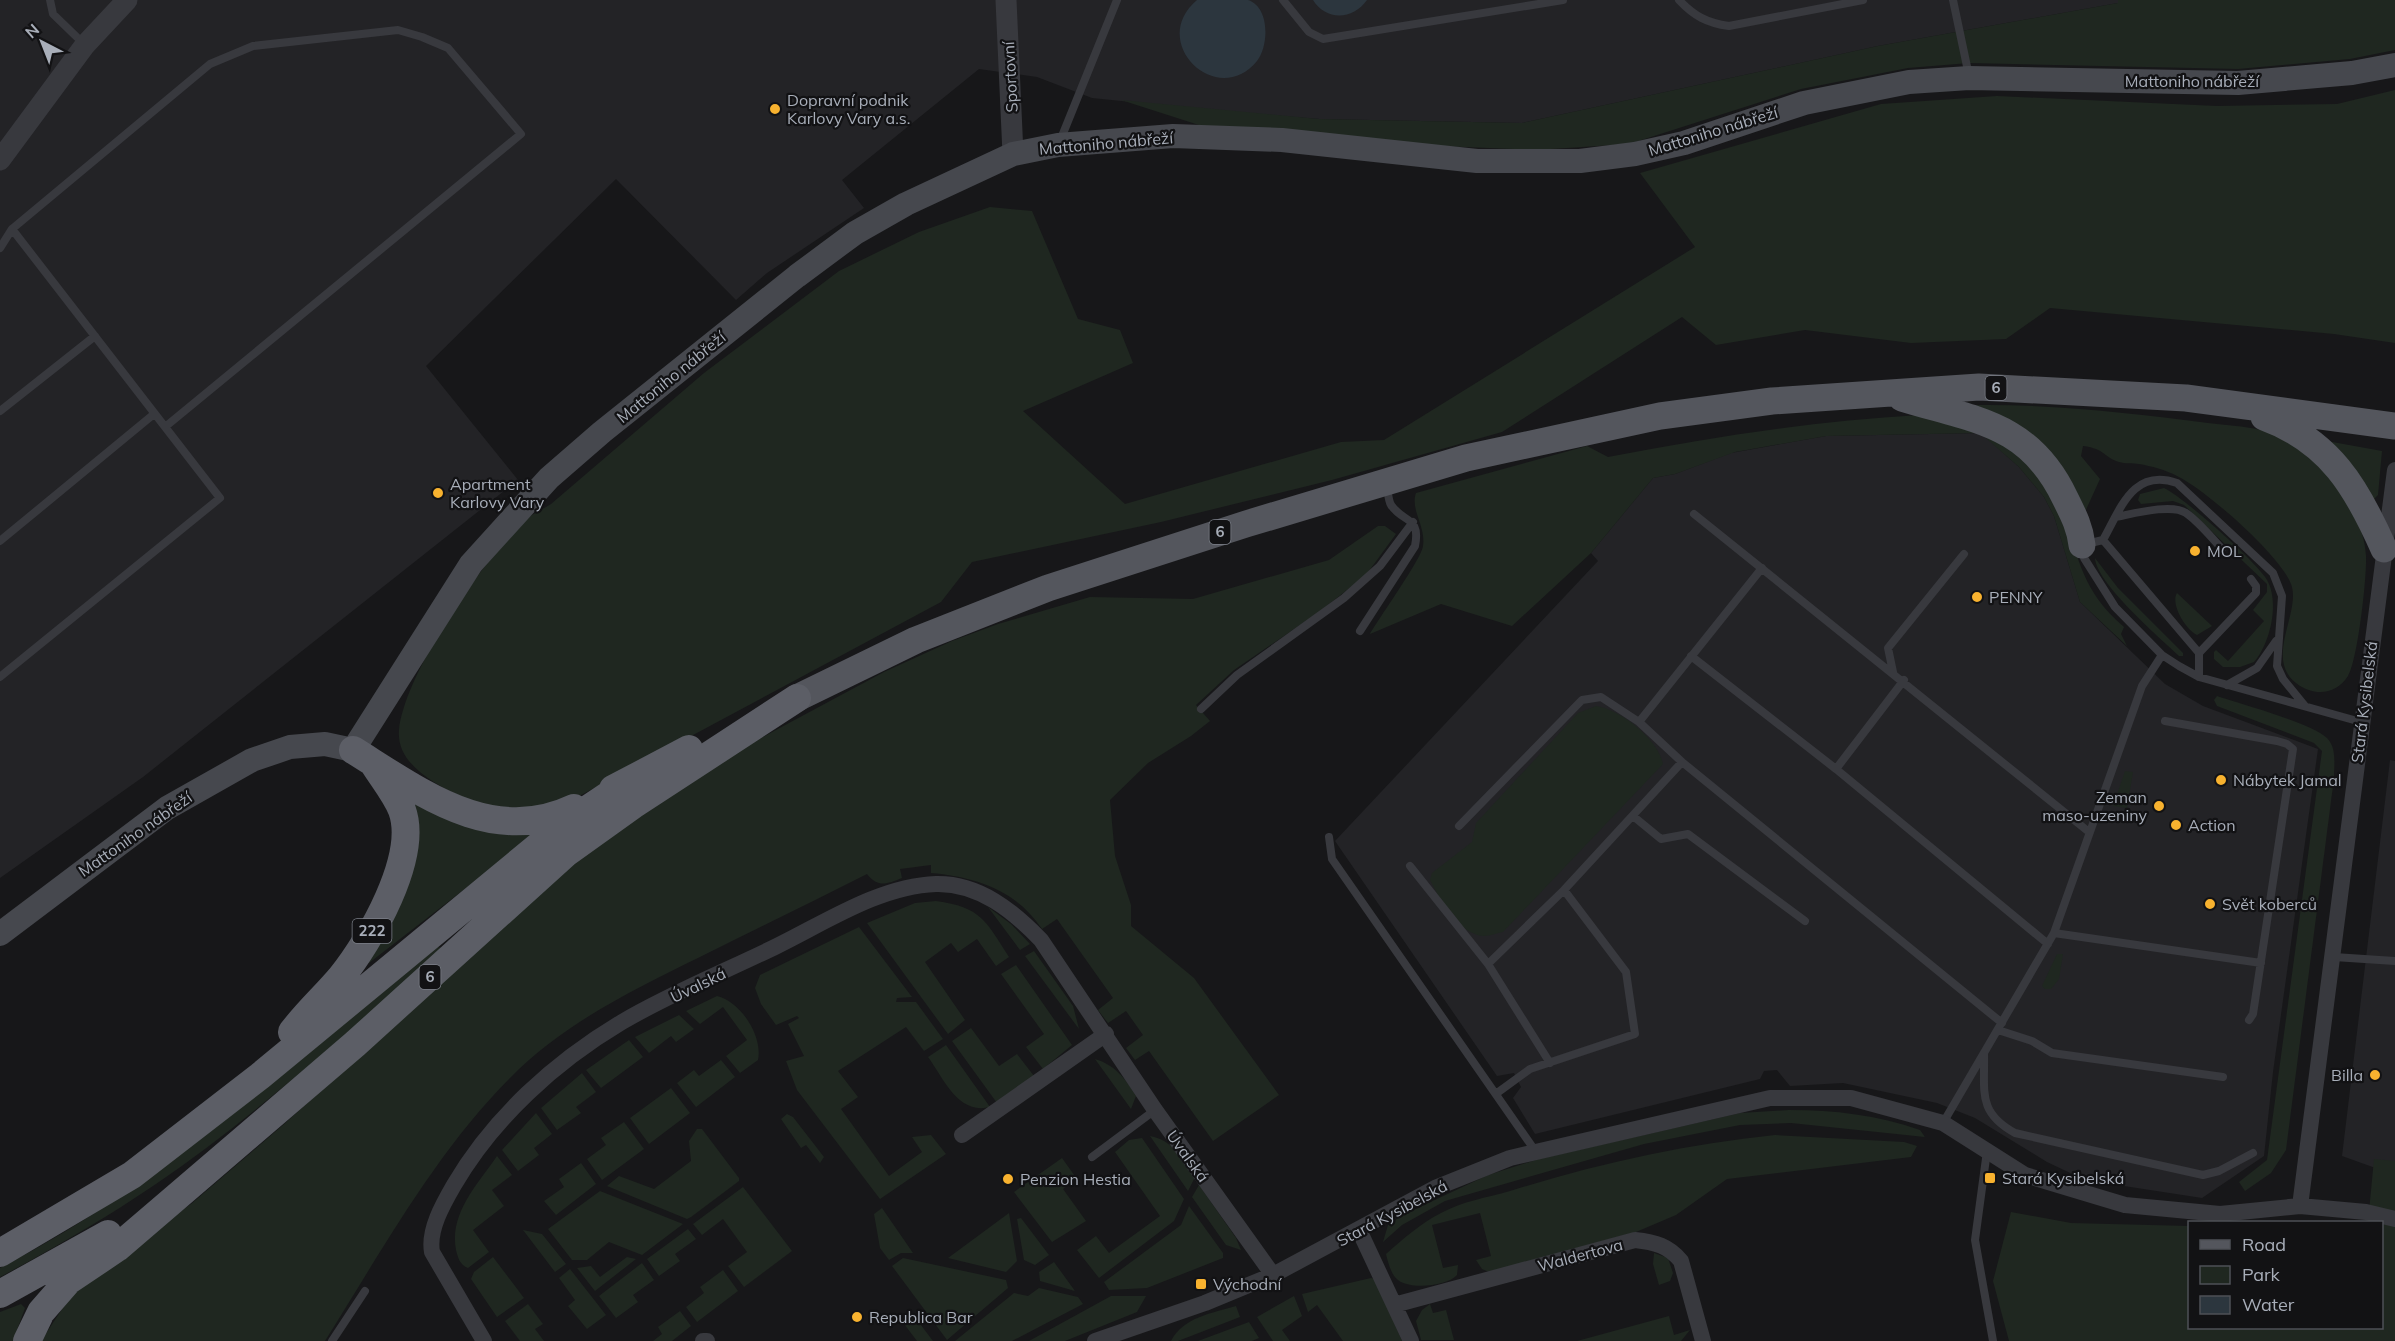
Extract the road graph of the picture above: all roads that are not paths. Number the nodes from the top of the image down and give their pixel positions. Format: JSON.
{"nodes":[{"id":1,"x":50,"y":0,"type":"edge"},
{"id":2,"x":127,"y":0,"type":"edge"},
{"id":3,"x":1006,"y":0,"type":"edge"},
{"id":4,"x":1117,"y":0,"type":"edge"},
{"id":5,"x":1283,"y":0,"type":"edge"},
{"id":6,"x":1563,"y":0,"type":"edge"},
{"id":7,"x":1679,"y":0,"type":"edge"},
{"id":8,"x":1863,"y":0,"type":"edge"},
{"id":9,"x":1953,"y":0,"type":"edge"},
{"id":10,"x":85,"y":45,"type":"junction"},
{"id":11,"x":2395,"y":65,"type":"edge"},
{"id":12,"x":1969,"y":78,"type":"junction"},
{"id":13,"x":1058,"y":145,"type":"junction"},
{"id":14,"x":1012,"y":154,"type":"junction"},
{"id":15,"x":0,"y":160,"type":"edge"},
{"id":16,"x":12,"y":229,"type":"junction"},
{"id":17,"x":0,"y":248,"type":"edge"},
{"id":18,"x":95,"y":336,"type":"junction"},
{"id":19,"x":1883,"y":393,"type":"junction"},
{"id":20,"x":2232,"y":405,"type":"junction"},
{"id":21,"x":0,"y":411,"type":"edge"},
{"id":22,"x":154,"y":414,"type":"junction"},
{"id":23,"x":2395,"y":426,"type":"edge"},
{"id":24,"x":165,"y":427,"type":"junction"},
{"id":25,"x":2395,"y":470,"type":"edge"},
{"id":26,"x":1386,"y":481,"type":"junction"},
{"id":27,"x":1694,"y":514,"type":"dead end"},
{"id":28,"x":2116,"y":517,"type":"junction"},
{"id":29,"x":1413,"y":522,"type":"junction"},
{"id":30,"x":0,"y":541,"type":"edge"},
{"id":31,"x":2389,"y":541,"type":"edge"},
{"id":32,"x":2093,"y":543,"type":"junction"},
{"id":33,"x":2222,"y":549,"type":"dead end"},
{"id":34,"x":1964,"y":555,"type":"dead end"},
{"id":35,"x":1762,"y":568,"type":"junction"},
{"id":36,"x":2252,"y":579,"type":"dead end"},
{"id":37,"x":1360,"y":631,"type":"dead end"},
{"id":38,"x":2277,"y":640,"type":"junction"},
{"id":39,"x":2199,"y":653,"type":"junction"},
{"id":40,"x":2162,"y":655,"type":"junction"},
{"id":41,"x":1691,"y":656,"type":"junction"},
{"id":42,"x":1893,"y":672,"type":"junction"},
{"id":43,"x":0,"y":677,"type":"edge"},
{"id":44,"x":2199,"y":677,"type":"junction"},
{"id":45,"x":1904,"y":680,"type":"junction"},
{"id":46,"x":2227,"y":685,"type":"junction"},
{"id":47,"x":797,"y":698,"type":"junction"},
{"id":48,"x":2305,"y":706,"type":"junction"},
{"id":49,"x":1201,"y":709,"type":"dead end"},
{"id":50,"x":2165,"y":721,"type":"dead end"},
{"id":51,"x":1639,"y":722,"type":"junction"},
{"id":52,"x":2361,"y":722,"type":"junction"},
{"id":53,"x":363,"y":756,"type":"junction"},
{"id":54,"x":1682,"y":762,"type":"junction"},
{"id":55,"x":1836,"y":769,"type":"junction"},
{"id":56,"x":630,"y":781,"type":"junction"},
{"id":57,"x":1633,"y":816,"type":"junction"},
{"id":58,"x":1459,"y":826,"type":"dead end"},
{"id":59,"x":2089,"y":832,"type":"junction"},
{"id":60,"x":1329,"y":837,"type":"dead end"},
{"id":61,"x":1410,"y":866,"type":"dead end"},
{"id":62,"x":1564,"y":890,"type":"junction"},
{"id":63,"x":1805,"y":921,"type":"dead end"},
{"id":64,"x":2054,"y":933,"type":"junction"},
{"id":65,"x":0,"y":934,"type":"edge"},
{"id":66,"x":2048,"y":944,"type":"junction"},
{"id":67,"x":2334,"y":957,"type":"junction"},
{"id":68,"x":2395,"y":961,"type":"edge"},
{"id":69,"x":2261,"y":963,"type":"junction"},
{"id":70,"x":1488,"y":964,"type":"junction"},
{"id":71,"x":2249,"y":1020,"type":"dead end"},
{"id":72,"x":2000,"y":1027,"type":"junction"},
{"id":73,"x":1106,"y":1034,"type":"junction"},
{"id":74,"x":1984,"y":1053,"type":"junction"},
{"id":75,"x":1550,"y":1063,"type":"junction"},
{"id":76,"x":260,"y":1076,"type":"junction"},
{"id":77,"x":2223,"y":1077,"type":"dead end"},
{"id":78,"x":1497,"y":1093,"type":"junction"},
{"id":79,"x":1155,"y":1110,"type":"junction"},
{"id":80,"x":1943,"y":1123,"type":"junction"},
{"id":81,"x":962,"y":1135,"type":"dead end"},
{"id":82,"x":229,"y":1151,"type":"junction"},
{"id":83,"x":1987,"y":1151,"type":"junction"},
{"id":84,"x":1536,"y":1152,"type":"junction"},
{"id":85,"x":2253,"y":1153,"type":"dead end"},
{"id":86,"x":1092,"y":1157,"type":"dead end"},
{"id":87,"x":2300,"y":1206,"type":"junction"},
{"id":88,"x":2395,"y":1219,"type":"edge"},
{"id":89,"x":1359,"y":1230,"type":"junction"},
{"id":90,"x":0,"y":1253,"type":"edge"},
{"id":91,"x":1273,"y":1275,"type":"junction"},
{"id":92,"x":365,"y":1291,"type":"dead end"},
{"id":93,"x":0,"y":1294,"type":"edge"},
{"id":94,"x":1394,"y":1305,"type":"junction"},
{"id":95,"x":1137,"y":1335,"type":"edge"},
{"id":96,"x":27,"y":1341,"type":"edge"},
{"id":97,"x":332,"y":1341,"type":"edge"},
{"id":98,"x":484,"y":1341,"type":"edge"},
{"id":99,"x":1095,"y":1341,"type":"edge"},
{"id":100,"x":1411,"y":1341,"type":"edge"},
{"id":101,"x":1703,"y":1341,"type":"edge"},
{"id":102,"x":1993,"y":1341,"type":"edge"}],
"edges":[{"from":1,"to":10,"type":"lane"},
{"from":2,"to":10,"type":"street"},
{"from":3,"to":14,"type":"street","name":"Sportovní"},
{"from":4,"to":13,"type":"lane"},
{"from":5,"to":6,"type":"lane"},
{"from":7,"to":8,"type":"lane"},
{"from":9,"to":12,"type":"lane"},
{"from":10,"to":15,"type":"street"},
{"from":11,"to":12,"type":"main road","name":"Mattoniho nábřeží"},
{"from":12,"to":13,"type":"main road","name":"Mattoniho nábřeží"},
{"from":13,"to":14,"type":"main road","name":"Mattoniho nábřeží"},
{"from":14,"to":53,"type":"main road","name":"Mattoniho nábřeží"},
{"from":16,"to":17,"type":"lane"},
{"from":16,"to":18,"type":"lane"},
{"from":16,"to":24,"type":"lane"},
{"from":18,"to":21,"type":"lane"},
{"from":18,"to":22,"type":"lane"},
{"from":19,"to":20,"type":"main road","number":"6"},
{"from":19,"to":26,"type":"main road","number":"6"},
{"from":19,"to":32,"type":"main road"},
{"from":20,"to":23,"type":"main road","number":"6"},
{"from":20,"to":31,"type":"main road"},
{"from":22,"to":24,"type":"lane"},
{"from":22,"to":30,"type":"lane"},
{"from":24,"to":43,"type":"lane"},
{"from":25,"to":31,"type":"street","name":"Stará Kysibelská"},
{"from":26,"to":29,"type":"lane"},
{"from":26,"to":47,"type":"main road","number":"6"},
{"from":27,"to":35,"type":"lane"},
{"from":28,"to":32,"type":"lane"},
{"from":28,"to":33,"type":"lane"},
{"from":28,"to":38,"type":"lane"},
{"from":29,"to":37,"type":"lane"},
{"from":29,"to":49,"type":"lane"},
{"from":31,"to":52,"type":"street","name":"Stará Kysibelská"},
{"from":32,"to":39,"type":"lane"},
{"from":32,"to":40,"type":"lane"},
{"from":34,"to":42,"type":"lane"},
{"from":35,"to":41,"type":"lane"},
{"from":35,"to":42,"type":"lane"},
{"from":36,"to":39,"type":"lane"},
{"from":38,"to":46,"type":"lane"},
{"from":38,"to":48,"type":"lane"},
{"from":39,"to":44,"type":"lane"},
{"from":40,"to":44,"type":"lane"},
{"from":40,"to":59,"type":"lane"},
{"from":41,"to":51,"type":"lane"},
{"from":41,"to":55,"type":"lane"},
{"from":42,"to":45,"type":"lane"},
{"from":44,"to":46,"type":"lane"},
{"from":45,"to":55,"type":"lane"},
{"from":45,"to":59,"type":"lane"},
{"from":46,"to":48,"type":"lane"},
{"from":47,"to":56,"type":"highway","number":"6"},
{"from":47,"to":82,"type":"highway","number":"6"},
{"from":48,"to":52,"type":"lane"},
{"from":50,"to":69,"type":"lane"},
{"from":51,"to":54,"type":"lane"},
{"from":51,"to":58,"type":"lane"},
{"from":52,"to":67,"type":"street","name":"Stará Kysibelská"},
{"from":53,"to":56,"type":"highway"},
{"from":53,"to":65,"type":"main road","name":"Mattoniho nábřeží"},
{"from":53,"to":76,"type":"highway","number":"222"},
{"from":54,"to":57,"type":"lane"},
{"from":54,"to":72,"type":"lane"},
{"from":55,"to":66,"type":"lane"},
{"from":56,"to":76,"type":"highway","number":"6"},
{"from":57,"to":62,"type":"lane"},
{"from":57,"to":63,"type":"lane"},
{"from":59,"to":64,"type":"lane"},
{"from":60,"to":78,"type":"lane"},
{"from":61,"to":70,"type":"lane"},
{"from":62,"to":70,"type":"lane"},
{"from":62,"to":75,"type":"lane"},
{"from":64,"to":66,"type":"lane"},
{"from":64,"to":69,"type":"lane"},
{"from":66,"to":72,"type":"lane"},
{"from":67,"to":68,"type":"lane"},
{"from":67,"to":87,"type":"street","name":"Stará Kysibelská"},
{"from":69,"to":71,"type":"lane"},
{"from":70,"to":75,"type":"lane"},
{"from":72,"to":74,"type":"lane"},
{"from":72,"to":77,"type":"lane"},
{"from":73,"to":79,"type":"street","name":"Úvalská"},
{"from":73,"to":81,"type":"street"},
{"from":73,"to":98,"type":"street","name":"Úvalská"},
{"from":74,"to":80,"type":"lane"},
{"from":74,"to":85,"type":"lane"},
{"from":75,"to":78,"type":"lane"},
{"from":76,"to":90,"type":"highway","number":"6"},
{"from":78,"to":84,"type":"lane"},
{"from":79,"to":86,"type":"lane"},
{"from":79,"to":91,"type":"street","name":"Úvalská"},
{"from":80,"to":83,"type":"street","name":"Stará Kysibelská"},
{"from":80,"to":84,"type":"street","name":"Stará Kysibelská"},
{"from":82,"to":93,"type":"highway","number":"6"},
{"from":82,"to":96,"type":"highway"},
{"from":83,"to":87,"type":"street","name":"Stará Kysibelská"},
{"from":83,"to":102,"type":"lane"},
{"from":84,"to":89,"type":"street","name":"Stará Kysibelská"},
{"from":87,"to":88,"type":"street"},
{"from":89,"to":91,"type":"street","name":"Stará Kysibelská"},
{"from":89,"to":94,"type":"street"},
{"from":91,"to":95,"type":"street","name":"Stará Kysibelská"},
{"from":92,"to":97,"type":"lane"},
{"from":94,"to":100,"type":"street"},
{"from":94,"to":101,"type":"street","name":"Waldertova"},
{"from":95,"to":99,"type":"street","name":"Stará Kysibelská"}]}
